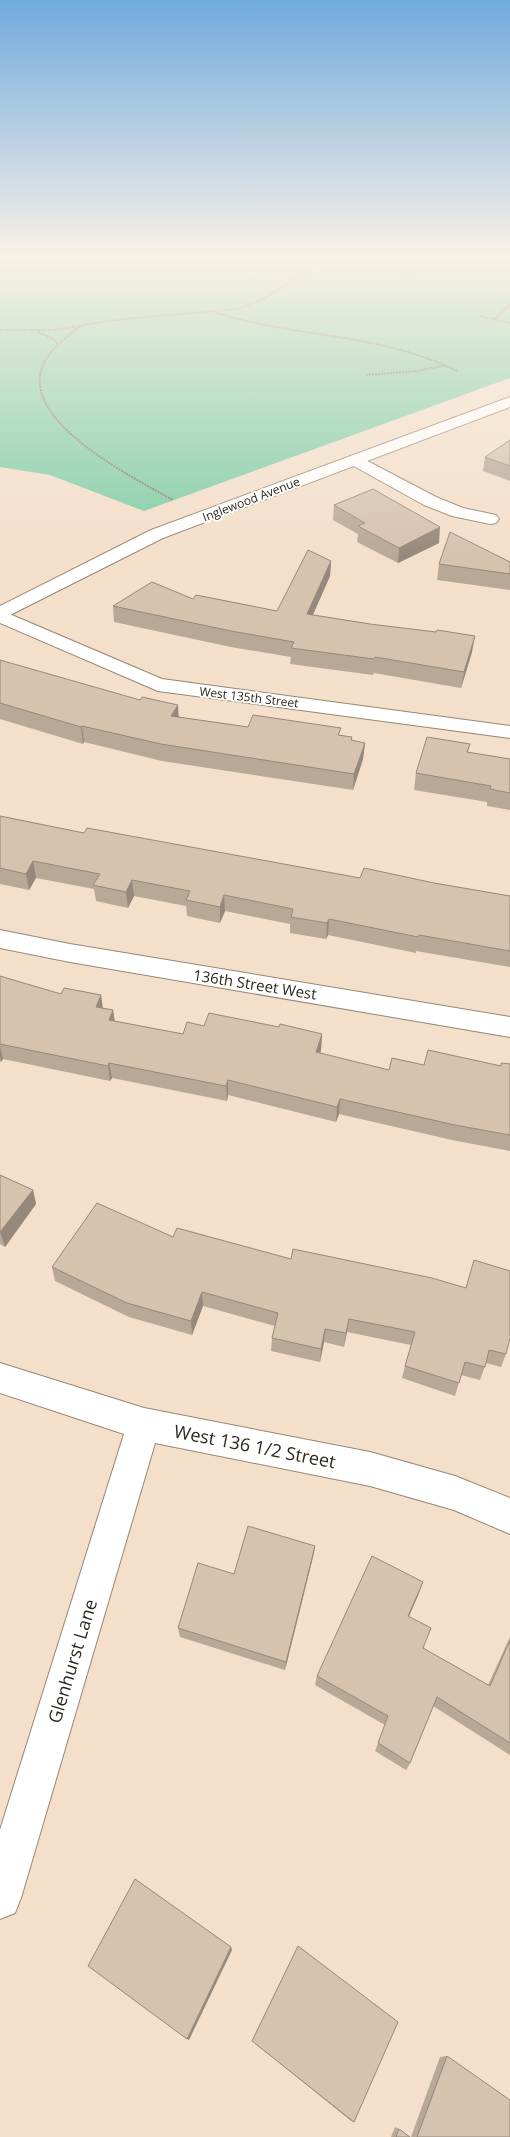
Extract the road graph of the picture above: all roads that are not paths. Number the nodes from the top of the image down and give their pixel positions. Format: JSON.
{"nodes":[{"id":1,"x":510,"y":402,"type":"edge"},
{"id":2,"x":356,"y":460,"type":"junction"},
{"id":3,"x":490,"y":519,"type":"dead end"},
{"id":4,"x":0,"y":615,"type":"edge"},
{"id":5,"x":510,"y":732,"type":"edge"},
{"id":6,"x":0,"y":939,"type":"edge"},
{"id":7,"x":510,"y":1027,"type":"edge"},
{"id":8,"x":0,"y":1378,"type":"edge"},
{"id":9,"x":144,"y":1424,"type":"junction"},
{"id":10,"x":510,"y":1516,"type":"edge"},
{"id":11,"x":0,"y":1898,"type":"edge"}],
"edges":[{"from":1,"to":2,"type":"street","name":"Inglewood Avenue"},
{"from":2,"to":3,"type":"street"},
{"from":2,"to":4,"type":"street","name":"Inglewood Avenue"},
{"from":4,"to":5,"type":"street","name":"West 135th Street"},
{"from":6,"to":7,"type":"street","name":"136th Street West"},
{"from":8,"to":9,"type":"street","name":"West 136 1/2 Street"},
{"from":9,"to":10,"type":"street","name":"West 136 1/2 Street"},
{"from":9,"to":11,"type":"street","name":"Glenhurst Lane"}]}
